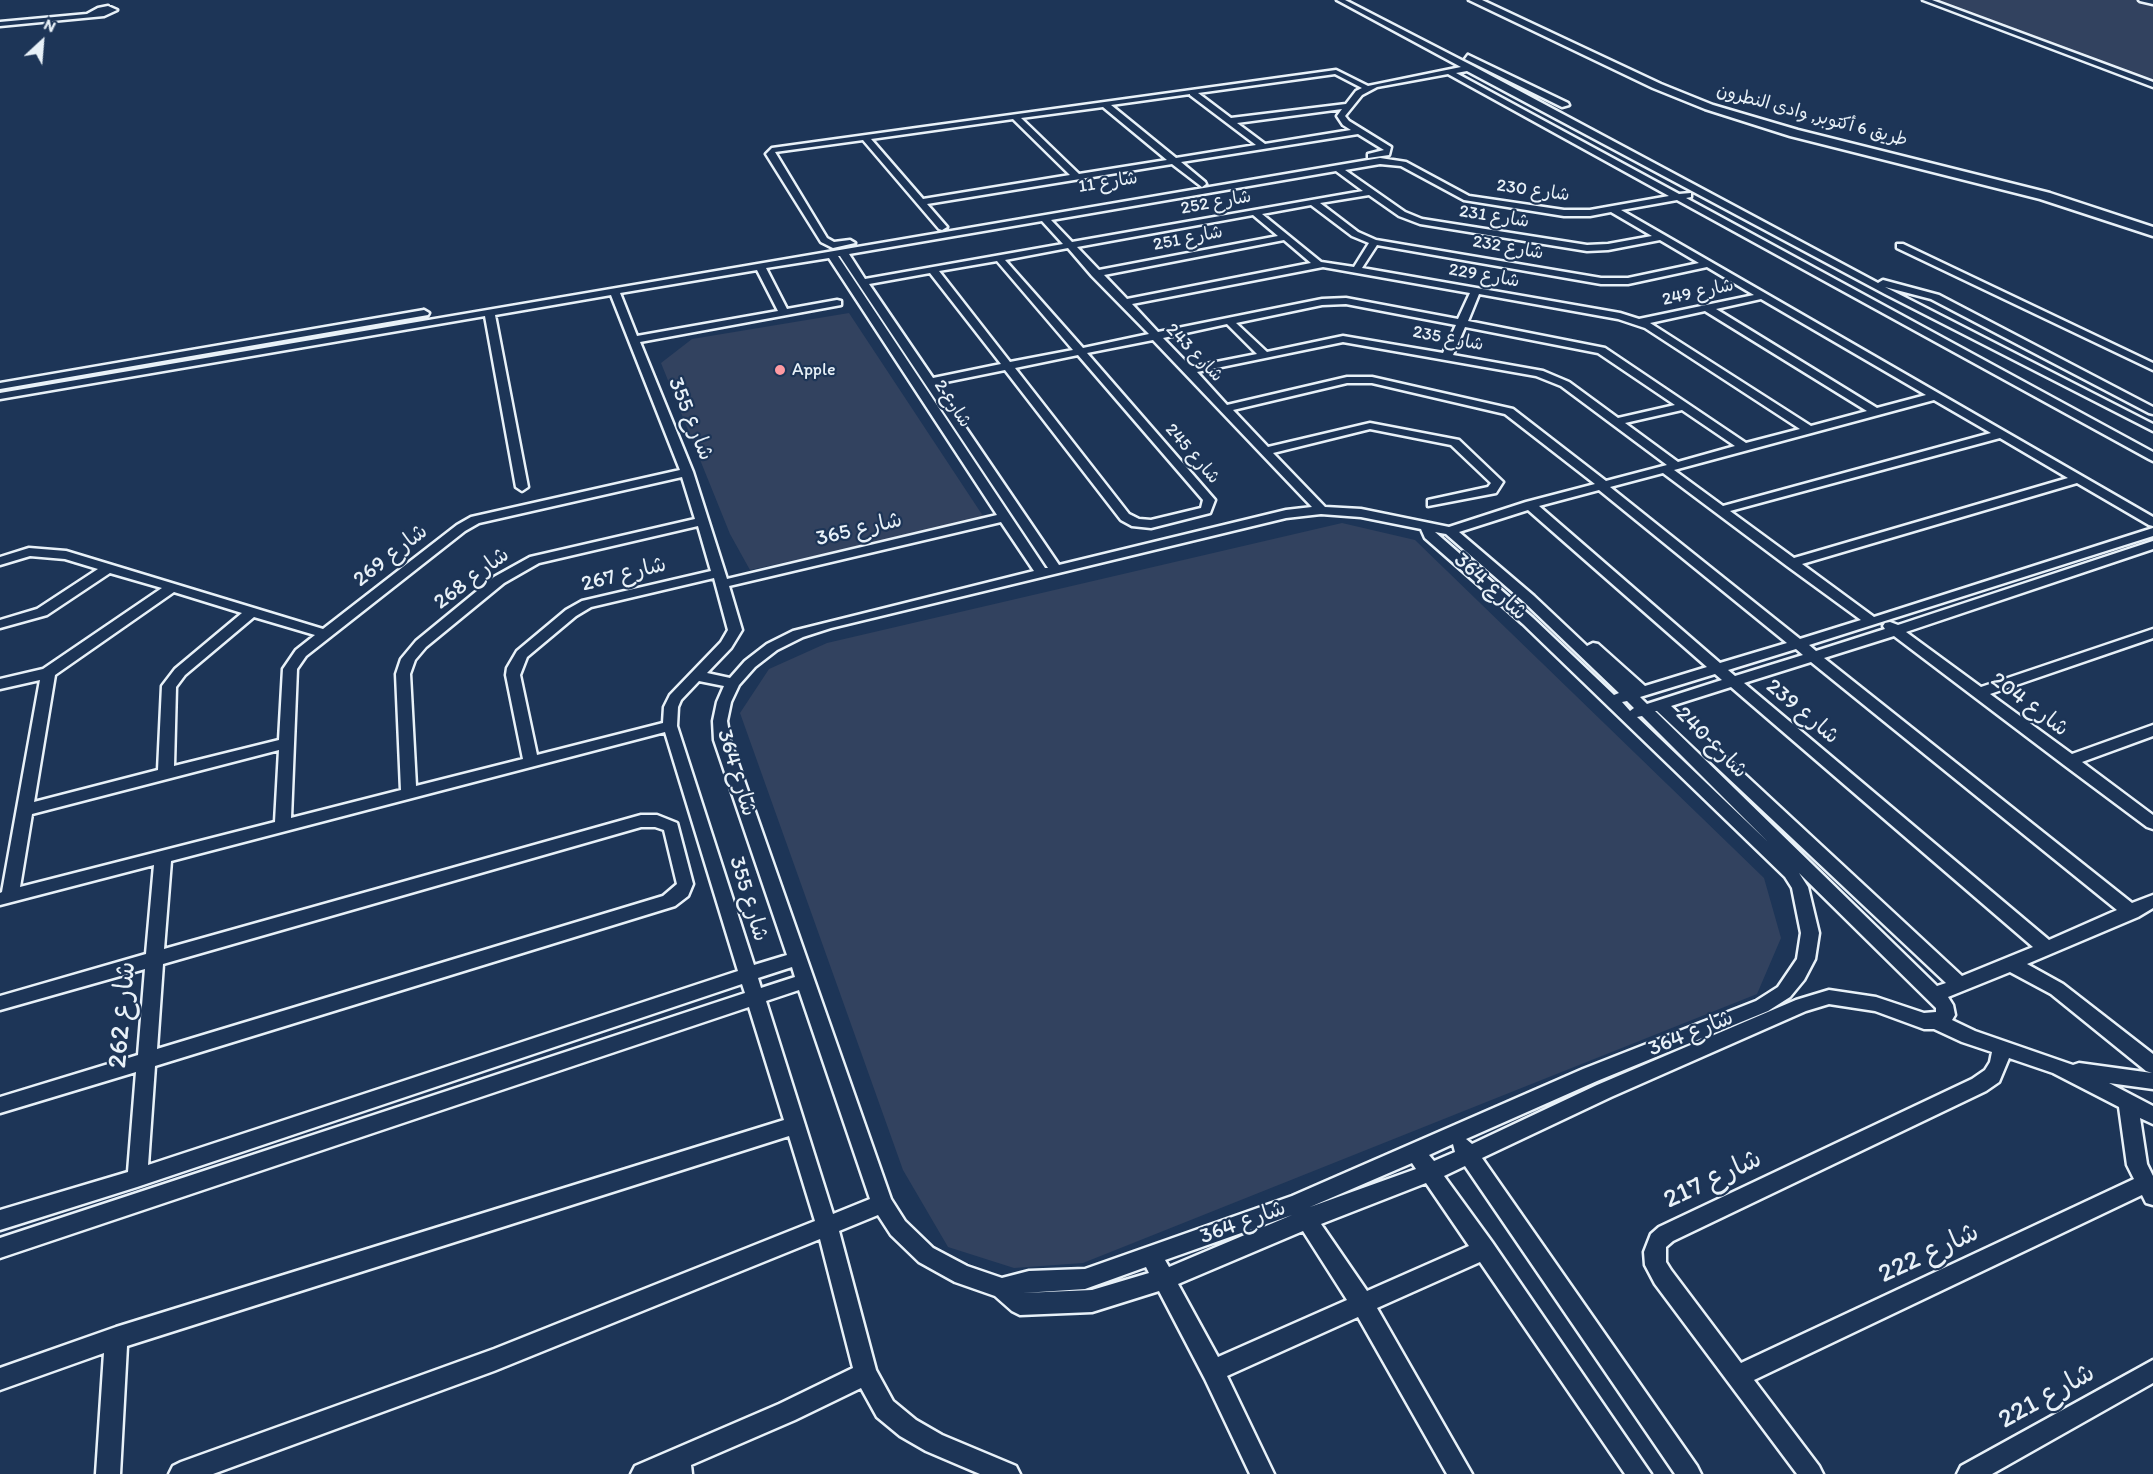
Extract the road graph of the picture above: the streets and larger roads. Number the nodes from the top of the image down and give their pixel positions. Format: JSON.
{"nodes":[{"id":1,"x":1340,"y":0,"type":"edge"},
{"id":2,"x":1474,"y":0,"type":"edge"},
{"id":3,"x":1493,"y":0,"type":"edge"},
{"id":4,"x":1926,"y":0,"type":"edge"},
{"id":5,"x":2142,"y":0,"type":"edge"},
{"id":6,"x":2153,"y":1,"type":"edge"},
{"id":7,"x":107,"y":4,"type":"edge"},
{"id":8,"x":94,"y":12,"type":"junction"},
{"id":9,"x":0,"y":24,"type":"edge"},
{"id":10,"x":1436,"y":50,"type":"junction"},
{"id":11,"x":1477,"y":71,"type":"junction"},
{"id":12,"x":1452,"y":73,"type":"junction"},
{"id":13,"x":2153,"y":85,"type":"edge"},
{"id":14,"x":1366,"y":88,"type":"junction"},
{"id":15,"x":1192,"y":93,"type":"junction"},
{"id":16,"x":1106,"y":105,"type":"junction"},
{"id":17,"x":1347,"y":106,"type":"junction"},
{"id":18,"x":1559,"y":110,"type":"junction"},
{"id":19,"x":1015,"y":117,"type":"junction"},
{"id":20,"x":1230,"y":121,"type":"junction"},
{"id":21,"x":1359,"y":131,"type":"junction"},
{"id":22,"x":865,"y":137,"type":"junction"},
{"id":23,"x":1264,"y":147,"type":"junction"},
{"id":24,"x":1381,"y":158,"type":"junction"},
{"id":25,"x":1174,"y":161,"type":"junction"},
{"id":26,"x":1337,"y":168,"type":"junction"},
{"id":27,"x":1077,"y":177,"type":"junction"},
{"id":28,"x":1202,"y":184,"type":"junction"},
{"id":29,"x":1370,"y":192,"type":"junction"},
{"id":30,"x":2078,"y":193,"type":"dead end"},
{"id":31,"x":1683,"y":196,"type":"junction"},
{"id":32,"x":920,"y":202,"type":"junction"},
{"id":33,"x":1313,"y":202,"type":"junction"},
{"id":34,"x":1613,"y":209,"type":"junction"},
{"id":35,"x":1256,"y":213,"type":"junction"},
{"id":36,"x":1044,"y":218,"type":"junction"},
{"id":37,"x":942,"y":227,"type":"junction"},
{"id":38,"x":2153,"y":232,"type":"edge"},
{"id":39,"x":1287,"y":237,"type":"junction"},
{"id":40,"x":1660,"y":237,"type":"junction"},
{"id":41,"x":1374,"y":242,"type":"junction"},
{"id":42,"x":1068,"y":245,"type":"junction"},
{"id":43,"x":1900,"y":246,"type":"dead end"},
{"id":44,"x":809,"y":250,"type":"dead end"},
{"id":45,"x":838,"y":251,"type":"junction"},
{"id":46,"x":999,"y":258,"type":"junction"},
{"id":47,"x":1318,"y":264,"type":"junction"},
{"id":48,"x":1708,"y":264,"type":"junction"},
{"id":49,"x":760,"y":267,"type":"junction"},
{"id":50,"x":1357,"y":269,"type":"junction"},
{"id":51,"x":933,"y":270,"type":"junction"},
{"id":52,"x":1095,"y":274,"type":"junction"},
{"id":53,"x":863,"y":282,"type":"junction"},
{"id":54,"x":1901,"y":288,"type":"junction"},
{"id":55,"x":615,"y":291,"type":"junction"},
{"id":56,"x":1476,"y":291,"type":"junction"},
{"id":57,"x":1888,"y":292,"type":"junction"},
{"id":58,"x":1762,"y":296,"type":"junction"},
{"id":59,"x":837,"y":303,"type":"dead end"},
{"id":60,"x":1124,"y":303,"type":"junction"},
{"id":61,"x":1953,"y":307,"type":"junction"},
{"id":62,"x":1707,"y":308,"type":"junction"},
{"id":63,"x":489,"y":312,"type":"junction"},
{"id":64,"x":784,"y":313,"type":"junction"},
{"id":65,"x":1927,"y":313,"type":"junction"},
{"id":66,"x":1229,"y":321,"type":"junction"},
{"id":67,"x":1462,"y":322,"type":"junction"},
{"id":68,"x":1640,"y":322,"type":"junction"},
{"id":69,"x":1155,"y":336,"type":"junction"},
{"id":70,"x":634,"y":340,"type":"junction"},
{"id":71,"x":1080,"y":351,"type":"junction"},
{"id":72,"x":1263,"y":354,"type":"junction"},
{"id":73,"x":1447,"y":356,"type":"junction"},
{"id":74,"x":1009,"y":366,"type":"junction"},
{"id":75,"x":2153,"y":367,"type":"edge"},
{"id":76,"x":1188,"y":370,"type":"junction"},
{"id":77,"x":0,"y":386,"type":"edge"},
{"id":78,"x":933,"y":387,"type":"junction"},
{"id":79,"x":923,"y":394,"type":"junction"},
{"id":80,"x":0,"y":396,"type":"edge"},
{"id":81,"x":1935,"y":396,"type":"junction"},
{"id":82,"x":1685,"y":406,"type":"junction"},
{"id":83,"x":1224,"y":409,"type":"junction"},
{"id":84,"x":2153,"y":411,"type":"edge"},
{"id":85,"x":1875,"y":412,"type":"junction"},
{"id":86,"x":1616,"y":422,"type":"junction"},
{"id":87,"x":2153,"y":428,"type":"edge"},
{"id":88,"x":1810,"y":430,"type":"junction"},
{"id":89,"x":2001,"y":434,"type":"junction"},
{"id":90,"x":1744,"y":447,"type":"junction"},
{"id":91,"x":2153,"y":449,"type":"edge"},
{"id":92,"x":1265,"y":451,"type":"junction"},
{"id":93,"x":2153,"y":457,"type":"edge"},
{"id":94,"x":1670,"y":467,"type":"junction"},
{"id":95,"x":687,"y":472,"type":"junction"},
{"id":96,"x":2078,"y":479,"type":"junction"},
{"id":97,"x":1602,"y":485,"type":"junction"},
{"id":98,"x":522,"y":487,"type":"dead end"},
{"id":99,"x":1432,"y":503,"type":"dead end"},
{"id":100,"x":1530,"y":505,"type":"junction"},
{"id":101,"x":1321,"y":510,"type":"junction"},
{"id":102,"x":1721,"y":510,"type":"junction"},
{"id":103,"x":1005,"y":517,"type":"junction"},
{"id":104,"x":703,"y":521,"type":"junction"},
{"id":105,"x":2153,"y":522,"type":"edge"},
{"id":106,"x":1427,"y":526,"type":"junction"},
{"id":107,"x":1455,"y":529,"type":"junction"},
{"id":108,"x":2153,"y":532,"type":"edge"},
{"id":109,"x":2153,"y":545,"type":"edge"},
{"id":110,"x":0,"y":561,"type":"edge"},
{"id":111,"x":1792,"y":563,"type":"junction"},
{"id":112,"x":108,"y":568,"type":"junction"},
{"id":113,"x":1049,"y":572,"type":"junction"},
{"id":114,"x":722,"y":579,"type":"junction"},
{"id":115,"x":171,"y":588,"type":"junction"},
{"id":116,"x":250,"y":613,"type":"junction"},
{"id":117,"x":1876,"y":620,"type":"junction"},
{"id":118,"x":0,"y":624,"type":"edge"},
{"id":119,"x":1896,"y":631,"type":"junction"},
{"id":120,"x":2153,"y":633,"type":"edge"},
{"id":121,"x":324,"y":634,"type":"junction"},
{"id":122,"x":1797,"y":644,"type":"junction"},
{"id":123,"x":1813,"y":657,"type":"junction"},
{"id":124,"x":1718,"y":669,"type":"junction"},
{"id":125,"x":48,"y":673,"type":"junction"},
{"id":126,"x":697,"y":676,"type":"junction"},
{"id":127,"x":1733,"y":682,"type":"junction"},
{"id":128,"x":733,"y":683,"type":"junction"},
{"id":129,"x":0,"y":684,"type":"edge"},
{"id":130,"x":1635,"y":693,"type":"junction"},
{"id":131,"x":1978,"y":693,"type":"junction"},
{"id":132,"x":1611,"y":701,"type":"junction"},
{"id":133,"x":1643,"y":710,"type":"junction"},
{"id":134,"x":670,"y":726,"type":"junction"},
{"id":135,"x":2153,"y":730,"type":"edge"},
{"id":136,"x":286,"y":743,"type":"junction"},
{"id":137,"x":531,"y":761,"type":"junction"},
{"id":138,"x":2069,"y":761,"type":"junction"},
{"id":139,"x":165,"y":773,"type":"junction"},
{"id":140,"x":410,"y":793,"type":"junction"},
{"id":141,"x":24,"y":810,"type":"junction"},
{"id":142,"x":2153,"y":823,"type":"edge"},
{"id":143,"x":283,"y":825,"type":"junction"},
{"id":144,"x":163,"y":856,"type":"junction"},
{"id":145,"x":5,"y":898,"type":"edge"},
{"id":146,"x":2153,"y":901,"type":"edge"},
{"id":147,"x":2132,"y":912,"type":"junction"},
{"id":148,"x":2048,"y":949,"type":"junction"},
{"id":149,"x":798,"y":958,"type":"junction"},
{"id":150,"x":155,"y":959,"type":"junction"},
{"id":151,"x":2011,"y":964,"type":"junction"},
{"id":152,"x":748,"y":975,"type":"junction"},
{"id":153,"x":806,"y":981,"type":"junction"},
{"id":154,"x":1959,"y":984,"type":"junction"},
{"id":155,"x":755,"y":998,"type":"junction"},
{"id":156,"x":0,"y":1003,"type":"edge"},
{"id":157,"x":1938,"y":1007,"type":"junction"},
{"id":158,"x":2002,"y":1048,"type":"junction"},
{"id":159,"x":146,"y":1062,"type":"junction"},
{"id":160,"x":2153,"y":1065,"type":"edge"},
{"id":161,"x":2058,"y":1067,"type":"junction"},
{"id":162,"x":2153,"y":1081,"type":"edge"},
{"id":163,"x":2153,"y":1090,"type":"edge"},
{"id":164,"x":2153,"y":1095,"type":"edge"},
{"id":165,"x":2128,"y":1101,"type":"junction"},
{"id":166,"x":0,"y":1105,"type":"edge"},
{"id":167,"x":2153,"y":1114,"type":"edge"},
{"id":168,"x":795,"y":1125,"type":"junction"},
{"id":169,"x":1454,"y":1136,"type":"junction"},
{"id":170,"x":1416,"y":1152,"type":"junction"},
{"id":171,"x":1468,"y":1154,"type":"junction"},
{"id":172,"x":1432,"y":1172,"type":"junction"},
{"id":173,"x":137,"y":1178,"type":"junction"},
{"id":174,"x":2149,"y":1190,"type":"edge"},
{"id":175,"x":882,"y":1204,"type":"junction"},
{"id":176,"x":1301,"y":1212,"type":"junction"},
{"id":177,"x":0,"y":1220,"type":"edge"},
{"id":178,"x":827,"y":1226,"type":"junction"},
{"id":179,"x":0,"y":1248,"type":"edge"},
{"id":180,"x":1485,"y":1249,"type":"junction"},
{"id":181,"x":1152,"y":1257,"type":"junction"},
{"id":182,"x":1164,"y":1279,"type":"junction"},
{"id":183,"x":1002,"y":1288,"type":"junction"},
{"id":184,"x":1362,"y":1304,"type":"junction"},
{"id":185,"x":116,"y":1338,"type":"junction"},
{"id":186,"x":1214,"y":1371,"type":"junction"},
{"id":187,"x":2153,"y":1371,"type":"edge"},
{"id":188,"x":866,"y":1374,"type":"junction"},
{"id":189,"x":1738,"y":1376,"type":"junction"},
{"id":190,"x":0,"y":1379,"type":"edge"},
{"id":191,"x":679,"y":1467,"type":"edge"},
{"id":192,"x":108,"y":1474,"type":"edge"},
{"id":193,"x":181,"y":1474,"type":"edge"},
{"id":194,"x":643,"y":1474,"type":"edge"},
{"id":195,"x":1008,"y":1474,"type":"edge"},
{"id":196,"x":1263,"y":1474,"type":"edge"},
{"id":197,"x":1460,"y":1474,"type":"edge"},
{"id":198,"x":1639,"y":1474,"type":"edge"},
{"id":199,"x":1689,"y":1474,"type":"edge"},
{"id":200,"x":1811,"y":1474,"type":"edge"},
{"id":201,"x":1969,"y":1474,"type":"edge"}],
"edges":[{"from":1,"to":10,"type":"street"},
{"from":2,"to":38,"type":"street","name":"طريق 6 أكتوبر, وادى النطرون"},
{"from":3,"to":30,"type":"street","name":"طريق 6 أكتوبر, وادى النطرون"},
{"from":4,"to":13,"type":"street"},
{"from":5,"to":6,"type":"street"},
{"from":7,"to":8,"type":"street"},
{"from":7,"to":8,"type":"street"},
{"from":8,"to":9,"type":"street"},
{"from":10,"to":11,"type":"street"},
{"from":10,"to":18,"type":"street"},
{"from":11,"to":12,"type":"street"},
{"from":11,"to":18,"type":"street"},
{"from":12,"to":14,"type":"street"},
{"from":12,"to":31,"type":"street"},
{"from":14,"to":15,"type":"street"},
{"from":14,"to":17,"type":"street"},
{"from":15,"to":16,"type":"street"},
{"from":15,"to":20,"type":"street"},
{"from":16,"to":19,"type":"street"},
{"from":16,"to":25,"type":"street"},
{"from":17,"to":20,"type":"street"},
{"from":17,"to":21,"type":"street"},
{"from":18,"to":54,"type":"street"},
{"from":18,"to":57,"type":"street"},
{"from":19,"to":22,"type":"street"},
{"from":19,"to":27,"type":"street"},
{"from":20,"to":23,"type":"street"},
{"from":21,"to":23,"type":"street"},
{"from":21,"to":24,"type":"street"},
{"from":22,"to":32,"type":"street"},
{"from":22,"to":45,"type":"street"},
{"from":23,"to":25,"type":"street"},
{"from":24,"to":26,"type":"street","name":"شارع 11"},
{"from":24,"to":28,"type":"street","name":"شارع 11"},
{"from":24,"to":34,"type":"street","name":"شارع 230"},
{"from":25,"to":27,"type":"street"},
{"from":25,"to":28,"type":"street"},
{"from":26,"to":29,"type":"street","name":"شارع 231"},
{"from":26,"to":36,"type":"street","name":"شارع 11"},
{"from":27,"to":32,"type":"street"},
{"from":28,"to":37,"type":"street","name":"شارع 11"},
{"from":29,"to":33,"type":"street","name":"شارع 252"},
{"from":29,"to":40,"type":"street","name":"شارع 231"},
{"from":31,"to":34,"type":"street","name":"شارع 230"},
{"from":31,"to":91,"type":"street"},
{"from":31,"to":93,"type":"street"},
{"from":32,"to":37,"type":"street"},
{"from":33,"to":35,"type":"street","name":"شارع 252"},
{"from":33,"to":41,"type":"street","name":"شارع 232"},
{"from":34,"to":40,"type":"street"},
{"from":35,"to":39,"type":"street"},
{"from":35,"to":42,"type":"street","name":"شارع 252"},
{"from":36,"to":42,"type":"street","name":"شارع 243"},
{"from":36,"to":45,"type":"street","name":"شارع 11"},
{"from":37,"to":45,"type":"street","name":"شارع 11"},
{"from":39,"to":47,"type":"street"},
{"from":39,"to":52,"type":"street","name":"شارع 251"},
{"from":40,"to":48,"type":"street"},
{"from":41,"to":48,"type":"street","name":"شارع 232"},
{"from":41,"to":50,"type":"street"},
{"from":42,"to":46,"type":"street","name":"شارع 252"},
{"from":42,"to":52,"type":"street","name":"شارع 243"},
{"from":43,"to":75,"type":"street"},
{"from":44,"to":77,"type":"street"},
{"from":45,"to":49,"type":"street"},
{"from":45,"to":53,"type":"street","name":"شارع 2"},
{"from":45,"to":79,"type":"street","name":"شارع 2"},
{"from":46,"to":51,"type":"street","name":"شارع 252"},
{"from":46,"to":71,"type":"street","name":"شارع 245"},
{"from":47,"to":50,"type":"street","name":"شارع 229"},
{"from":47,"to":60,"type":"street","name":"شارع 229"},
{"from":48,"to":58,"type":"street"},
{"from":49,"to":55,"type":"street"},
{"from":49,"to":64,"type":"street"},
{"from":50,"to":56,"type":"street","name":"شارع 229"},
{"from":51,"to":53,"type":"street","name":"شارع 252"},
{"from":51,"to":74,"type":"street","name":"شارع 245"},
{"from":52,"to":60,"type":"street","name":"شارع 243"},
{"from":53,"to":78,"type":"street","name":"شارع 2"},
{"from":54,"to":57,"type":"street"},
{"from":54,"to":61,"type":"street"},
{"from":55,"to":63,"type":"street"},
{"from":55,"to":70,"type":"street","name":"شارع 355"},
{"from":56,"to":67,"type":"street"},
{"from":56,"to":68,"type":"street","name":"شارع 229"},
{"from":57,"to":65,"type":"street"},
{"from":58,"to":62,"type":"street","name":"شارع 249"},
{"from":58,"to":81,"type":"street"},
{"from":59,"to":64,"type":"street"},
{"from":60,"to":69,"type":"street","name":"شارع 243"},
{"from":61,"to":65,"type":"street"},
{"from":61,"to":84,"type":"street"},
{"from":62,"to":68,"type":"street","name":"شارع 249"},
{"from":62,"to":85,"type":"street"},
{"from":63,"to":80,"type":"street"},
{"from":63,"to":98,"type":"street"},
{"from":64,"to":70,"type":"street"},
{"from":65,"to":87,"type":"street"},
{"from":66,"to":67,"type":"street"},
{"from":66,"to":69,"type":"street"},
{"from":66,"to":72,"type":"street"},
{"from":67,"to":73,"type":"street"},
{"from":67,"to":82,"type":"street"},
{"from":68,"to":88,"type":"street","name":"شارع 229"},
{"from":69,"to":71,"type":"street"},
{"from":69,"to":76,"type":"street","name":"شارع 243"},
{"from":70,"to":95,"type":"street","name":"شارع 355"},
{"from":71,"to":74,"type":"street"},
{"from":71,"to":74,"type":"street","name":"شارع 245"},
{"from":72,"to":73,"type":"street","name":"شارع 235"},
{"from":72,"to":76,"type":"street","name":"شارع 235"},
{"from":73,"to":86,"type":"street","name":"شارع 235"},
{"from":74,"to":78,"type":"street"},
{"from":76,"to":83,"type":"street","name":"شارع 243"},
{"from":78,"to":79,"type":"street"},
{"from":78,"to":113,"type":"street","name":"شارع 2"},
{"from":79,"to":103,"type":"street","name":"شارع 2"},
{"from":81,"to":85,"type":"street"},
{"from":81,"to":89,"type":"street"},
{"from":82,"to":86,"type":"street"},
{"from":82,"to":90,"type":"street"},
{"from":83,"to":92,"type":"street","name":"شارع 243"},
{"from":83,"to":97,"type":"street"},
{"from":85,"to":88,"type":"street"},
{"from":86,"to":94,"type":"street","name":"شارع 235"},
{"from":88,"to":90,"type":"street"},
{"from":89,"to":96,"type":"street"},
{"from":89,"to":102,"type":"street"},
{"from":90,"to":94,"type":"street"},
{"from":92,"to":99,"type":"street"},
{"from":92,"to":101,"type":"street","name":"شارع 243"},
{"from":94,"to":97,"type":"street"},
{"from":94,"to":102,"type":"street","name":"شارع 235"},
{"from":95,"to":104,"type":"street","name":"شارع 355"},
{"from":95,"to":121,"type":"street","name":"شارع 269"},
{"from":96,"to":105,"type":"street"},
{"from":96,"to":111,"type":"street"},
{"from":97,"to":100,"type":"street"},
{"from":97,"to":122,"type":"street"},
{"from":100,"to":107,"type":"street"},
{"from":100,"to":124,"type":"street","name":"شارع 239"},
{"from":101,"to":106,"type":"street","name":"شارع 364"},
{"from":101,"to":113,"type":"street","name":"شارع 364"},
{"from":102,"to":111,"type":"street","name":"شارع 235"},
{"from":103,"to":113,"type":"street","name":"شارع 2"},
{"from":103,"to":114,"type":"street","name":"شارع 365"},
{"from":104,"to":114,"type":"street","name":"شارع 355"},
{"from":104,"to":140,"type":"street","name":"شارع 268"},
{"from":106,"to":107,"type":"street","name":"شارع 364"},
{"from":106,"to":132,"type":"street","name":"شارع 364"},
{"from":107,"to":130,"type":"street","name":"شارع 240"},
{"from":108,"to":117,"type":"street"},
{"from":109,"to":119,"type":"street"},
{"from":110,"to":112,"type":"street"},
{"from":111,"to":117,"type":"street","name":"شارع 204"},
{"from":112,"to":115,"type":"street"},
{"from":112,"to":118,"type":"street"},
{"from":113,"to":128,"type":"street","name":"شارع 364"},
{"from":114,"to":126,"type":"street","name":"شارع 355"},
{"from":114,"to":137,"type":"street","name":"شارع 267"},
{"from":115,"to":116,"type":"street"},
{"from":115,"to":125,"type":"street"},
{"from":116,"to":121,"type":"street"},
{"from":116,"to":139,"type":"street"},
{"from":117,"to":119,"type":"street","name":"شارع 204"},
{"from":117,"to":122,"type":"street"},
{"from":119,"to":123,"type":"street"},
{"from":119,"to":131,"type":"street","name":"شارع 204"},
{"from":120,"to":131,"type":"street"},
{"from":121,"to":136,"type":"street","name":"شارع 269"},
{"from":122,"to":123,"type":"street"},
{"from":122,"to":124,"type":"street"},
{"from":123,"to":127,"type":"street"},
{"from":123,"to":147,"type":"street"},
{"from":124,"to":127,"type":"street","name":"شارع 239"},
{"from":124,"to":130,"type":"street"},
{"from":125,"to":129,"type":"street"},
{"from":125,"to":141,"type":"street"},
{"from":126,"to":128,"type":"street"},
{"from":126,"to":134,"type":"street","name":"شارع 355"},
{"from":127,"to":133,"type":"street"},
{"from":127,"to":148,"type":"street","name":"شارع 239"},
{"from":128,"to":149,"type":"street","name":"شارع 364"},
{"from":130,"to":132,"type":"street"},
{"from":130,"to":133,"type":"street","name":"شارع 240"},
{"from":131,"to":138,"type":"street","name":"شارع 204"},
{"from":132,"to":133,"type":"street","name":"شارع 364"},
{"from":133,"to":154,"type":"street"},
{"from":133,"to":157,"type":"street","name":"شارع 240"},
{"from":133,"to":169,"type":"street","name":"شارع 364"},
{"from":134,"to":137,"type":"street"},
{"from":134,"to":152,"type":"street","name":"شارع 355"},
{"from":135,"to":138,"type":"street"},
{"from":136,"to":139,"type":"street"},
{"from":136,"to":143,"type":"street","name":"شارع 269"},
{"from":137,"to":140,"type":"street"},
{"from":138,"to":142,"type":"street","name":"شارع 204"},
{"from":139,"to":141,"type":"street"},
{"from":140,"to":143,"type":"street"},
{"from":141,"to":145,"type":"street"},
{"from":143,"to":144,"type":"street"},
{"from":144,"to":145,"type":"street"},
{"from":144,"to":150,"type":"street","name":"شارع 262"},
{"from":146,"to":147,"type":"street"},
{"from":147,"to":148,"type":"street"},
{"from":148,"to":151,"type":"street"},
{"from":149,"to":152,"type":"street"},
{"from":149,"to":153,"type":"street","name":"شارع 364"},
{"from":150,"to":156,"type":"street"},
{"from":150,"to":159,"type":"street","name":"شارع 262"},
{"from":150,"to":159,"type":"street"},
{"from":151,"to":154,"type":"street"},
{"from":151,"to":160,"type":"street"},
{"from":152,"to":155,"type":"street","name":"شارع 355"},
{"from":152,"to":173,"type":"street"},
{"from":153,"to":155,"type":"street"},
{"from":153,"to":175,"type":"street","name":"شارع 364"},
{"from":154,"to":157,"type":"street"},
{"from":155,"to":168,"type":"street","name":"شارع 355"},
{"from":155,"to":179,"type":"street"},
{"from":157,"to":158,"type":"street"},
{"from":157,"to":171,"type":"street","name":"شارع 364"},
{"from":158,"to":161,"type":"street"},
{"from":158,"to":189,"type":"street","name":"شارع 217"},
{"from":159,"to":166,"type":"street"},
{"from":159,"to":173,"type":"street","name":"شارع 262"},
{"from":161,"to":162,"type":"street"},
{"from":161,"to":165,"type":"street"},
{"from":163,"to":164,"type":"street"},
{"from":165,"to":167,"type":"street"},
{"from":165,"to":174,"type":"street"},
{"from":168,"to":178,"type":"street","name":"شارع 355"},
{"from":168,"to":185,"type":"street"},
{"from":169,"to":170,"type":"street","name":"شارع 364"},
{"from":169,"to":171,"type":"street"},
{"from":170,"to":172,"type":"street"},
{"from":170,"to":176,"type":"street","name":"شارع 364"},
{"from":171,"to":172,"type":"street","name":"شارع 364"},
{"from":171,"to":199,"type":"street"},
{"from":172,"to":176,"type":"street","name":"شارع 364"},
{"from":172,"to":180,"type":"street"},
{"from":173,"to":177,"type":"street"},
{"from":174,"to":189,"type":"street","name":"شارع 222"},
{"from":175,"to":178,"type":"street"},
{"from":175,"to":183,"type":"street","name":"شارع 364"},
{"from":176,"to":181,"type":"street","name":"شارع 364"},
{"from":176,"to":182,"type":"street","name":"شارع 364"},
{"from":176,"to":184,"type":"street"},
{"from":178,"to":188,"type":"street","name":"شارع 355"},
{"from":178,"to":193,"type":"street"},
{"from":180,"to":184,"type":"street"},
{"from":180,"to":198,"type":"street"},
{"from":181,"to":182,"type":"street"},
{"from":181,"to":183,"type":"street","name":"شارع 364"},
{"from":182,"to":183,"type":"street","name":"شارع 364"},
{"from":182,"to":186,"type":"street"},
{"from":184,"to":186,"type":"street"},
{"from":184,"to":197,"type":"street"},
{"from":185,"to":190,"type":"street"},
{"from":185,"to":192,"type":"street"},
{"from":186,"to":196,"type":"street"},
{"from":187,"to":201,"type":"street","name":"شارع 221"},
{"from":188,"to":191,"type":"street"},
{"from":188,"to":195,"type":"street","name":"شارع 355"},
{"from":189,"to":200,"type":"street","name":"شارع 217"},
{"from":191,"to":194,"type":"street"}]}
